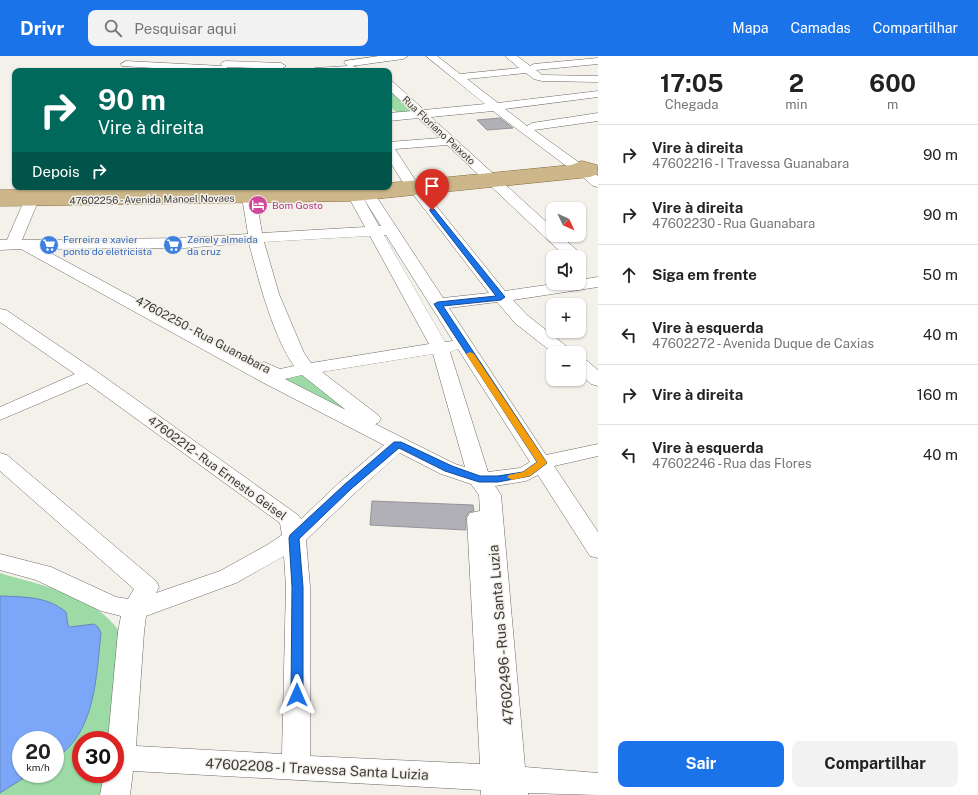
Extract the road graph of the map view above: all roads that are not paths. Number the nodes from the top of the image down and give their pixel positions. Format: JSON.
{"nodes":[{"id":1,"x":186,"y":56,"type":"edge"},
{"id":2,"x":403,"y":56,"type":"edge"},
{"id":3,"x":431,"y":56,"type":"edge"},
{"id":4,"x":435,"y":56,"type":"edge"},
{"id":5,"x":514,"y":56,"type":"edge"},
{"id":6,"x":379,"y":58,"type":"edge"},
{"id":7,"x":350,"y":63,"type":"edge"},
{"id":8,"x":127,"y":64,"type":"edge"},
{"id":9,"x":225,"y":65,"type":"edge"},
{"id":10,"x":285,"y":66,"type":"edge"},
{"id":11,"x":164,"y":68,"type":"edge"},
{"id":12,"x":174,"y":68,"type":"edge"},
{"id":13,"x":186,"y":68,"type":"edge"},
{"id":14,"x":328,"y":68,"type":"edge"},
{"id":15,"x":364,"y":68,"type":"edge"},
{"id":16,"x":598,"y":69,"type":"edge"},
{"id":17,"x":526,"y":72,"type":"junction"},
{"id":18,"x":459,"y":75,"type":"junction"},
{"id":19,"x":598,"y":86,"type":"edge"},
{"id":20,"x":392,"y":88,"type":"edge"},
{"id":21,"x":598,"y":94,"type":"edge"},
{"id":22,"x":494,"y":102,"type":"junction"},
{"id":23,"x":392,"y":114,"type":"edge"},
{"id":24,"x":421,"y":115,"type":"junction"},
{"id":25,"x":598,"y":117,"type":"edge"},
{"id":26,"x":532,"y":127,"type":"junction"},
{"id":27,"x":449,"y":142,"type":"junction"},
{"id":28,"x":392,"y":146,"type":"edge"},
{"id":29,"x":392,"y":155,"type":"edge"},
{"id":30,"x":589,"y":171,"type":"edge"},
{"id":31,"x":491,"y":179,"type":"junction"},
{"id":32,"x":414,"y":188,"type":"junction"},
{"id":33,"x":392,"y":189,"type":"edge"},
{"id":34,"x":377,"y":190,"type":"edge"},
{"id":35,"x":359,"y":191,"type":"edge"},
{"id":36,"x":249,"y":192,"type":"edge"},
{"id":37,"x":146,"y":193,"type":"edge"},
{"id":38,"x":34,"y":194,"type":"edge"},
{"id":39,"x":0,"y":195,"type":"edge"},
{"id":40,"x":0,"y":201,"type":"edge"},
{"id":41,"x":383,"y":231,"type":"junction"},
{"id":42,"x":256,"y":240,"type":"junction"},
{"id":43,"x":12,"y":245,"type":"edge"},
{"id":44,"x":587,"y":269,"type":"edge"},
{"id":45,"x":501,"y":297,"type":"junction"},
{"id":46,"x":438,"y":304,"type":"junction"},
{"id":47,"x":0,"y":314,"type":"edge"},
{"id":48,"x":463,"y":343,"type":"junction"},
{"id":49,"x":555,"y":346,"type":"edge"},
{"id":50,"x":440,"y":348,"type":"junction"},
{"id":51,"x":306,"y":369,"type":"junction"},
{"id":52,"x":586,"y":370,"type":"edge"},
{"id":53,"x":89,"y":375,"type":"junction"},
{"id":54,"x":273,"y":376,"type":"junction"},
{"id":55,"x":598,"y":380,"type":"edge"},
{"id":56,"x":0,"y":414,"type":"edge"},
{"id":57,"x":398,"y":444,"type":"junction"},
{"id":58,"x":597,"y":451,"type":"edge"},
{"id":59,"x":0,"y":460,"type":"edge"},
{"id":60,"x":542,"y":463,"type":"junction"},
{"id":61,"x":479,"y":479,"type":"junction"},
{"id":62,"x":294,"y":538,"type":"junction"},
{"id":63,"x":598,"y":550,"type":"edge"},
{"id":64,"x":0,"y":562,"type":"edge"},
{"id":65,"x":134,"y":610,"type":"junction"},
{"id":66,"x":124,"y":733,"type":"edge"},
{"id":67,"x":124,"y":758,"type":"edge"},
{"id":68,"x":296,"y":768,"type":"junction"},
{"id":69,"x":117,"y":783,"type":"edge"},
{"id":70,"x":598,"y":786,"type":"edge"},
{"id":71,"x":504,"y":787,"type":"edge"},
{"id":72,"x":115,"y":795,"type":"edge"}],
"edges":[{"from":1,"to":12,"type":"street"},
{"from":2,"to":6,"type":"street"},
{"from":3,"to":18,"type":"street"},
{"from":4,"to":18,"type":"street"},
{"from":5,"to":17,"type":"street"},
{"from":6,"to":7,"type":"street"},
{"from":7,"to":14,"type":"street"},
{"from":7,"to":15,"type":"street"},
{"from":8,"to":11,"type":"street"},
{"from":9,"to":10,"type":"street"},
{"from":9,"to":13,"type":"street"},
{"from":16,"to":17,"type":"street"},
{"from":16,"to":17,"type":"street"},
{"from":17,"to":18,"type":"street"},
{"from":18,"to":22,"type":"street"},
{"from":19,"to":22,"type":"street"},
{"from":20,"to":24,"type":"street","name":"Rua Floriano Peixoto"},
{"from":21,"to":22,"type":"street"},
{"from":22,"to":24,"type":"street"},
{"from":22,"to":26,"type":"street"},
{"from":22,"to":30,"type":"street"},
{"from":23,"to":24,"type":"street"},
{"from":24,"to":27,"type":"street","name":"Rua Floriano Peixoto"},
{"from":25,"to":26,"type":"street"},
{"from":26,"to":30,"type":"street"},
{"from":27,"to":28,"type":"street"},
{"from":27,"to":31,"type":"street","name":"Rua Floriano Peixoto"},
{"from":29,"to":32,"type":"street"},
{"from":30,"to":31,"type":"main road","name":"47602256 - Avenida Manoel Novaes"},
{"from":31,"to":32,"type":"main road","name":"47602256 - Avenida Manoel Novaes"},
{"from":31,"to":44,"type":"street","name":"Rua Floriano Peixoto"},
{"from":32,"to":33,"type":"main road","name":"47602256 - Avenida Manoel Novaes"},
{"from":32,"to":45,"type":"street"},
{"from":34,"to":35,"type":"main road","name":"47602256 - Avenida Manoel Novaes"},
{"from":35,"to":36,"type":"main road","name":"47602256 - Avenida Manoel Novaes"},
{"from":35,"to":41,"type":"street"},
{"from":36,"to":37,"type":"main road","name":"47602256 - Avenida Manoel Novaes"},
{"from":36,"to":42,"type":"street"},
{"from":37,"to":38,"type":"main road","name":"47602256 - Avenida Manoel Novaes"},
{"from":38,"to":39,"type":"main road"},
{"from":38,"to":40,"type":"main road"},
{"from":38,"to":43,"type":"street"},
{"from":41,"to":42,"type":"street"},
{"from":41,"to":46,"type":"street"},
{"from":41,"to":50,"type":"street"},
{"from":42,"to":43,"type":"street"},
{"from":42,"to":51,"type":"street"},
{"from":43,"to":54,"type":"street"},
{"from":44,"to":45,"type":"street"},
{"from":45,"to":46,"type":"street"},
{"from":45,"to":49,"type":"street"},
{"from":46,"to":48,"type":"street"},
{"from":47,"to":53,"type":"street","name":"47602212 - Rua Ernesto Geisel"},
{"from":48,"to":50,"type":"street","name":"47602250 - Rua Guanabara"},
{"from":48,"to":60,"type":"street"},
{"from":50,"to":51,"type":"street","name":"47602250 - Rua Guanabara"},
{"from":50,"to":61,"type":"street"},
{"from":51,"to":54,"type":"street","name":"47602250 - Rua Guanabara"},
{"from":51,"to":61,"type":"street"},
{"from":52,"to":55,"type":"street"},
{"from":53,"to":56,"type":"street"},
{"from":53,"to":62,"type":"street","name":"47602212 - Rua Ernesto Geisel"},
{"from":54,"to":57,"type":"street"},
{"from":57,"to":61,"type":"street"},
{"from":57,"to":62,"type":"street"},
{"from":58,"to":60,"type":"street"},
{"from":59,"to":65,"type":"street"},
{"from":60,"to":61,"type":"street"},
{"from":60,"to":63,"type":"street"},
{"from":61,"to":71,"type":"street"},
{"from":62,"to":65,"type":"street"},
{"from":62,"to":68,"type":"street","name":"47602212 - Rua Ernesto Geisel"},
{"from":64,"to":65,"type":"street"},
{"from":65,"to":66,"type":"street"},
{"from":67,"to":68,"type":"street","name":"47602208 - I Travessa Santa Luizia"},
{"from":68,"to":71,"type":"street","name":"47602208 - I Travessa Santa Luizia"},
{"from":69,"to":72,"type":"street"},
{"from":70,"to":71,"type":"street","name":"47602208 - I Travessa Santa Luizia"}]}
